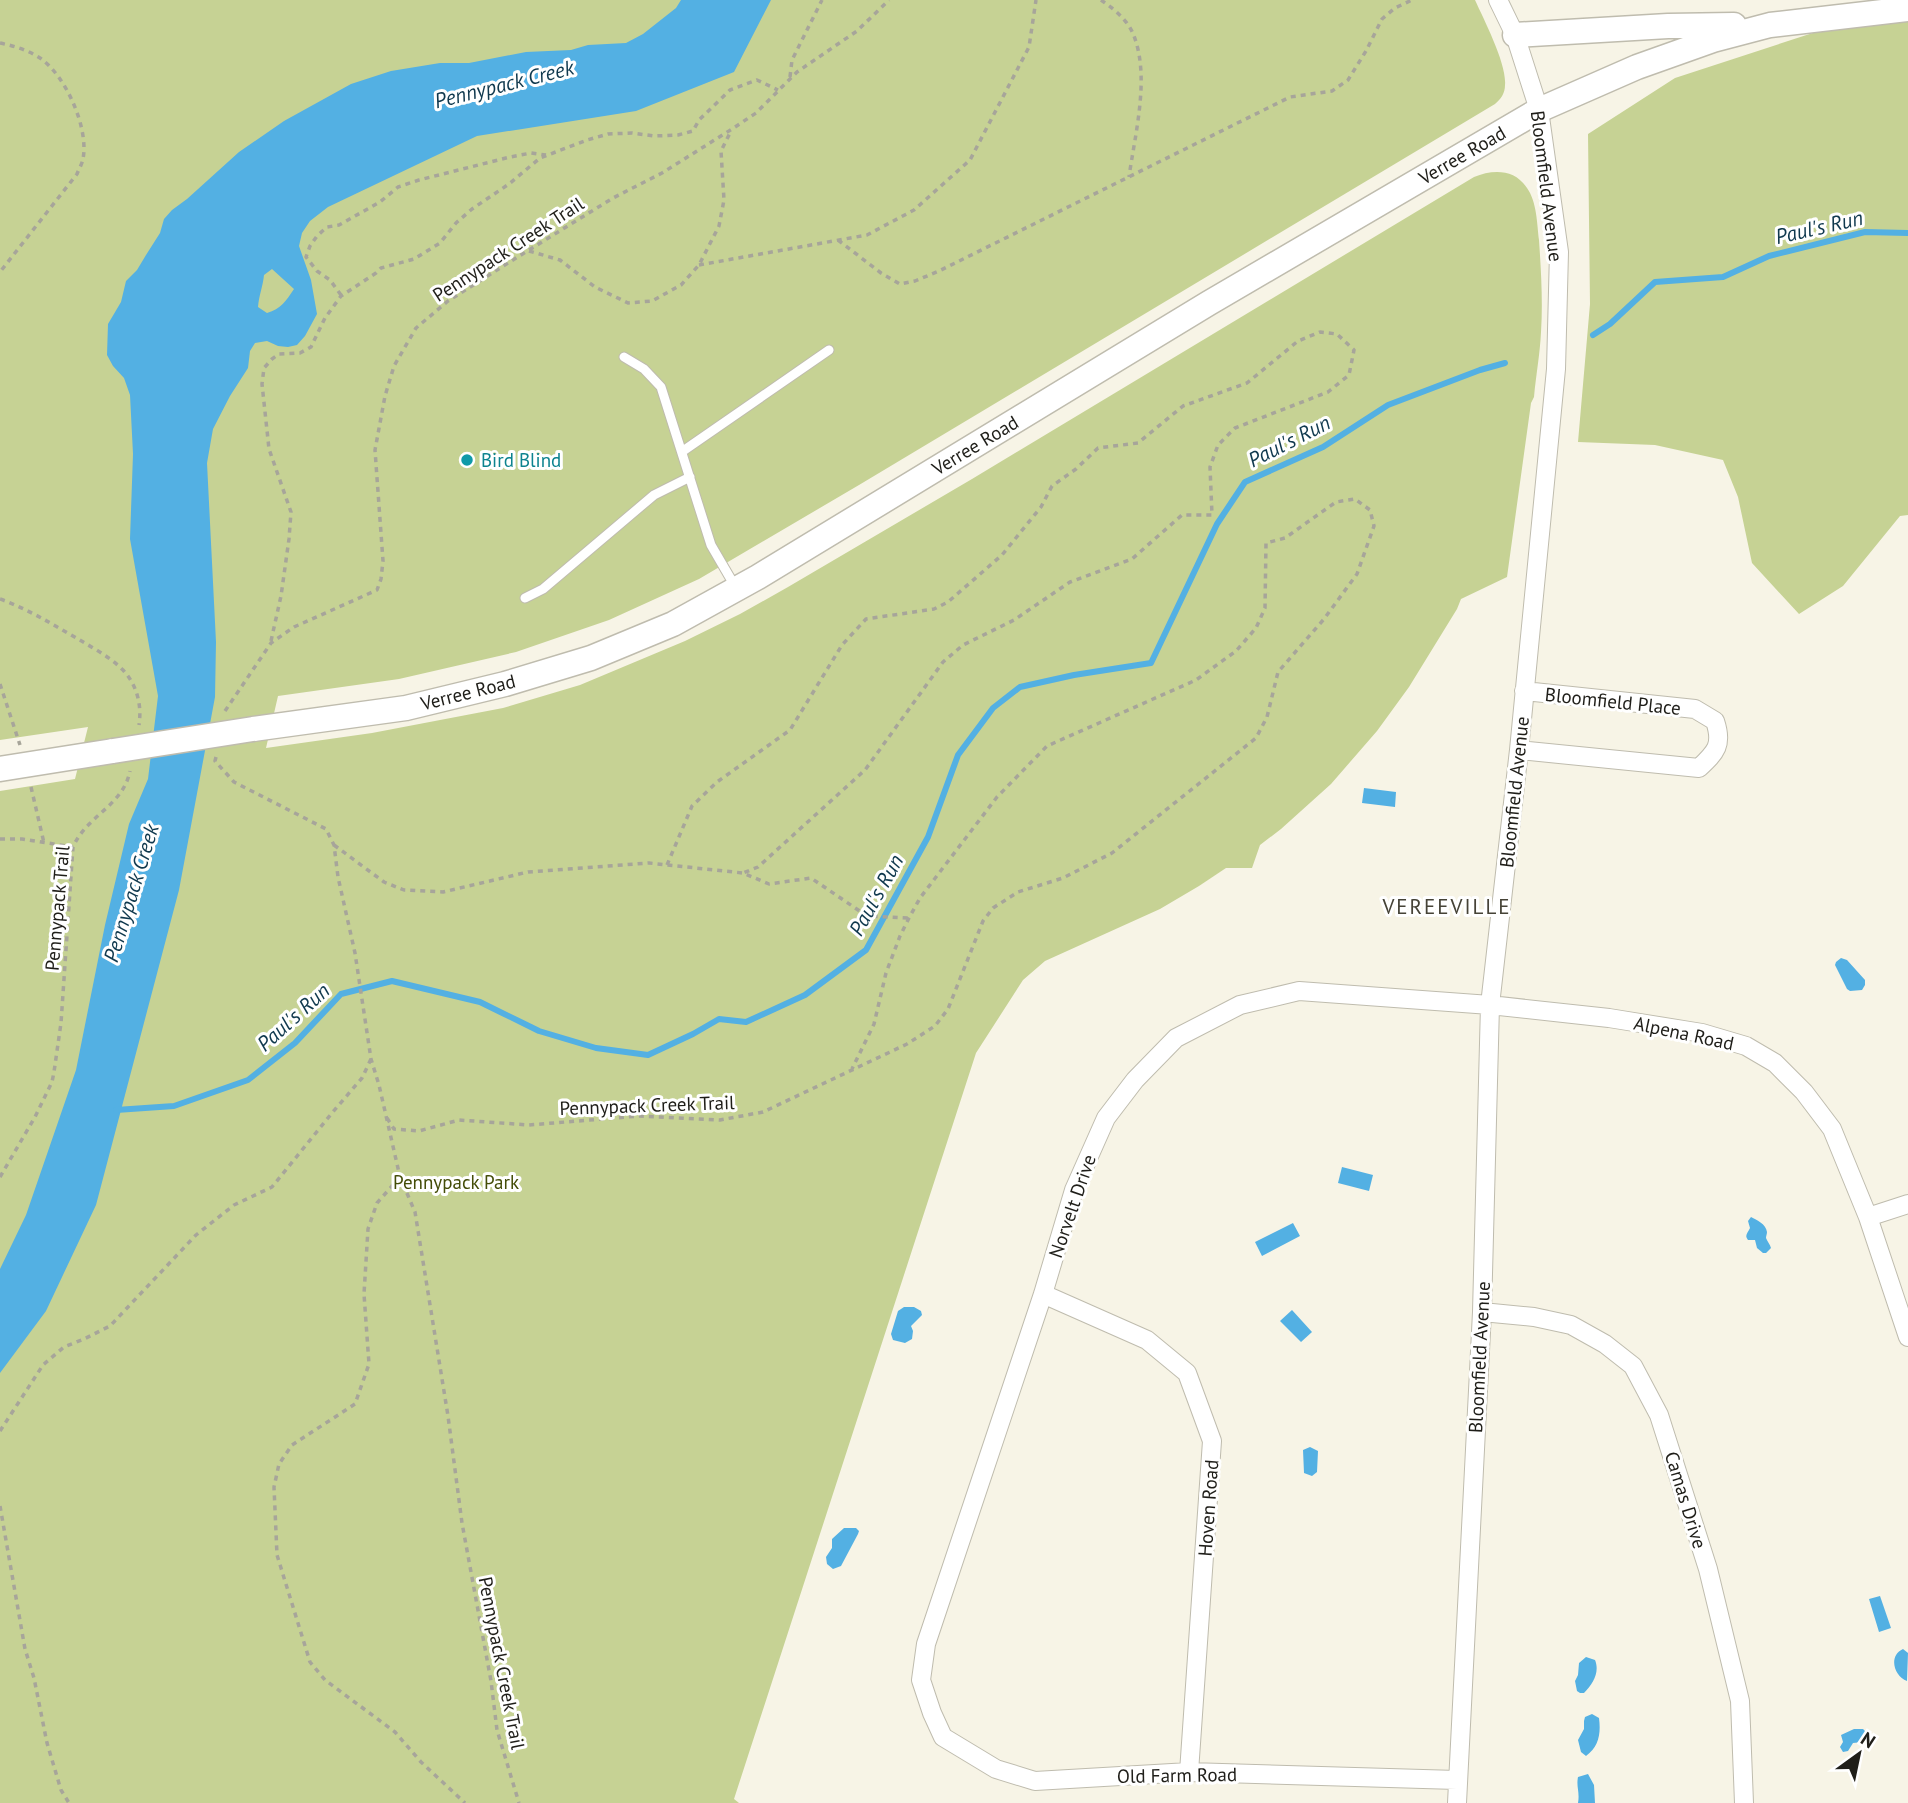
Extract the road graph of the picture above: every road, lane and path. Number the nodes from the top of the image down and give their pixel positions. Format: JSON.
{"nodes":[{"id":1,"x":822,"y":0,"type":"edge"},
{"id":2,"x":890,"y":0,"type":"edge"},
{"id":3,"x":1037,"y":0,"type":"edge"},
{"id":4,"x":1101,"y":0,"type":"edge"},
{"id":5,"x":1412,"y":0,"type":"edge"},
{"id":6,"x":1498,"y":0,"type":"edge"},
{"id":7,"x":1908,"y":9,"type":"edge"},
{"id":8,"x":1770,"y":25,"type":"junction"},
{"id":9,"x":1516,"y":35,"type":"junction"},
{"id":10,"x":0,"y":43,"type":"edge"},
{"id":11,"x":790,"y":79,"type":"junction"},
{"id":12,"x":778,"y":90,"type":"junction"},
{"id":13,"x":1539,"y":110,"type":"junction"},
{"id":14,"x":732,"y":129,"type":"junction"},
{"id":15,"x":548,"y":155,"type":"junction"},
{"id":16,"x":1129,"y":177,"type":"junction"},
{"id":17,"x":838,"y":240,"type":"junction"},
{"id":18,"x":529,"y":250,"type":"junction"},
{"id":19,"x":699,"y":265,"type":"junction"},
{"id":20,"x":0,"y":272,"type":"edge"},
{"id":21,"x":341,"y":296,"type":"junction"},
{"id":22,"x":829,"y":351,"type":"dead end"},
{"id":23,"x":624,"y":357,"type":"dead end"},
{"id":24,"x":682,"y":450,"type":"junction"},
{"id":25,"x":690,"y":477,"type":"junction"},
{"id":26,"x":736,"y":589,"type":"junction"},
{"id":27,"x":526,"y":598,"type":"dead end"},
{"id":28,"x":0,"y":599,"type":"edge"},
{"id":29,"x":271,"y":643,"type":"junction"},
{"id":30,"x":0,"y":684,"type":"edge"},
{"id":31,"x":1524,"y":691,"type":"junction"},
{"id":32,"x":222,"y":723,"type":"dead end"},
{"id":33,"x":138,"y":728,"type":"dead end"},
{"id":34,"x":217,"y":749,"type":"dead end"},
{"id":35,"x":1519,"y":750,"type":"junction"},
{"id":36,"x":122,"y":758,"type":"junction"},
{"id":37,"x":26,"y":765,"type":"junction"},
{"id":38,"x":0,"y":769,"type":"edge"},
{"id":39,"x":0,"y":839,"type":"edge"},
{"id":40,"x":44,"y":843,"type":"junction"},
{"id":41,"x":334,"y":845,"type":"junction"},
{"id":42,"x":73,"y":847,"type":"junction"},
{"id":43,"x":667,"y":865,"type":"junction"},
{"id":44,"x":743,"y":873,"type":"junction"},
{"id":45,"x":909,"y":918,"type":"junction"},
{"id":46,"x":1490,"y":1005,"type":"junction"},
{"id":47,"x":371,"y":1059,"type":"junction"},
{"id":48,"x":852,"y":1069,"type":"junction"},
{"id":49,"x":386,"y":1115,"type":"junction"},
{"id":50,"x":0,"y":1177,"type":"edge"},
{"id":51,"x":400,"y":1177,"type":"junction"},
{"id":52,"x":1908,"y":1205,"type":"edge"},
{"id":53,"x":1868,"y":1217,"type":"junction"},
{"id":54,"x":1042,"y":1294,"type":"junction"},
{"id":55,"x":1482,"y":1312,"type":"junction"},
{"id":56,"x":1908,"y":1337,"type":"edge"},
{"id":57,"x":0,"y":1431,"type":"edge"},
{"id":58,"x":0,"y":1506,"type":"edge"},
{"id":59,"x":929,"y":1705,"type":"joint"},
{"id":60,"x":1189,"y":1772,"type":"junction"},
{"id":61,"x":1457,"y":1780,"type":"junction"},
{"id":62,"x":69,"y":1803,"type":"edge"},
{"id":63,"x":465,"y":1803,"type":"edge"},
{"id":64,"x":519,"y":1803,"type":"edge"},
{"id":65,"x":1457,"y":1803,"type":"edge"},
{"id":66,"x":1744,"y":1803,"type":"edge"}],
"edges":[{"from":1,"to":11,"type":"path"},
{"from":2,"to":11,"type":"path","name":"Pennypack Creek Trail"},
{"from":3,"to":17,"type":"path"},
{"from":4,"to":16,"type":"path"},
{"from":5,"to":16,"type":"path"},
{"from":6,"to":9,"type":"street","name":"Bloomfield Avenue"},
{"from":7,"to":8,"type":"main road","name":"Verree Road"},
{"from":8,"to":9,"type":"main road"},
{"from":8,"to":13,"type":"main road","name":"Verree Road"},
{"from":9,"to":13,"type":"street","name":"Bloomfield Avenue"},
{"from":10,"to":20,"type":"path"},
{"from":11,"to":12,"type":"path","name":"Pennypack Creek Trail"},
{"from":12,"to":14,"type":"path","name":"Pennypack Creek Trail"},
{"from":12,"to":15,"type":"path"},
{"from":13,"to":26,"type":"main road","name":"Verree Road"},
{"from":13,"to":31,"type":"street","name":"Bloomfield Avenue"},
{"from":14,"to":18,"type":"path","name":"Pennypack Creek Trail"},
{"from":14,"to":19,"type":"path"},
{"from":15,"to":21,"type":"path"},
{"from":15,"to":21,"type":"path"},
{"from":16,"to":17,"type":"path"},
{"from":17,"to":19,"type":"path"},
{"from":18,"to":19,"type":"path"},
{"from":18,"to":29,"type":"path","name":"Pennypack Creek Trail"},
{"from":21,"to":29,"type":"path"},
{"from":22,"to":24,"type":"lane"},
{"from":23,"to":24,"type":"lane"},
{"from":24,"to":25,"type":"lane"},
{"from":25,"to":26,"type":"lane"},
{"from":25,"to":27,"type":"lane"},
{"from":26,"to":36,"type":"main road","name":"Verree Road","bridge":true},
{"from":28,"to":33,"type":"path"},
{"from":29,"to":32,"type":"path","name":"Pennypack Creek Trail"},
{"from":30,"to":37,"type":"path"},
{"from":31,"to":35,"type":"street","name":"Bloomfield Avenue"},
{"from":31,"to":35,"type":"street","name":"Bloomfield Place"},
{"from":34,"to":41,"type":"path"},
{"from":35,"to":46,"type":"street","name":"Bloomfield Avenue"},
{"from":36,"to":37,"type":"main road","name":"Verree Road"},
{"from":36,"to":42,"type":"path","name":"Pennypack Trail"},
{"from":37,"to":38,"type":"main road","name":"Verree Road"},
{"from":37,"to":40,"type":"path"},
{"from":39,"to":40,"type":"path"},
{"from":40,"to":42,"type":"path"},
{"from":41,"to":43,"type":"path"},
{"from":41,"to":47,"type":"path","name":"Pennypack Creek Trail"},
{"from":42,"to":50,"type":"path","name":"Pennypack Trail"},
{"from":43,"to":44,"type":"path"},
{"from":43,"to":44,"type":"path"},
{"from":44,"to":45,"type":"path"},
{"from":45,"to":48,"type":"path"},
{"from":45,"to":48,"type":"path"},
{"from":46,"to":53,"type":"street","name":"Alpena Road"},
{"from":46,"to":54,"type":"street","name":"Norvelt Drive"},
{"from":46,"to":55,"type":"street","name":"Bloomfield Avenue"},
{"from":47,"to":49,"type":"path","name":"Pennypack Creek Trail"},
{"from":47,"to":57,"type":"path"},
{"from":48,"to":49,"type":"path","name":"Pennypack Creek Trail"},
{"from":49,"to":51,"type":"path","name":"Pennypack Creek Trail"},
{"from":51,"to":63,"type":"path"},
{"from":51,"to":64,"type":"path","name":"Pennypack Creek Trail"},
{"from":52,"to":53,"type":"street"},
{"from":53,"to":56,"type":"street","name":"Alpena Road"},
{"from":54,"to":59,"type":"street","name":"Norvelt Drive"},
{"from":54,"to":60,"type":"street","name":"Hoven Road"},
{"from":55,"to":61,"type":"street","name":"Bloomfield Avenue"},
{"from":55,"to":66,"type":"street","name":"Camas Drive"},
{"from":58,"to":62,"type":"path"},
{"from":59,"to":60,"type":"street","name":"Old Farm Road"},
{"from":60,"to":61,"type":"street","name":"Old Farm Road"},
{"from":61,"to":65,"type":"street","name":"Bloomfield Avenue"}]}
